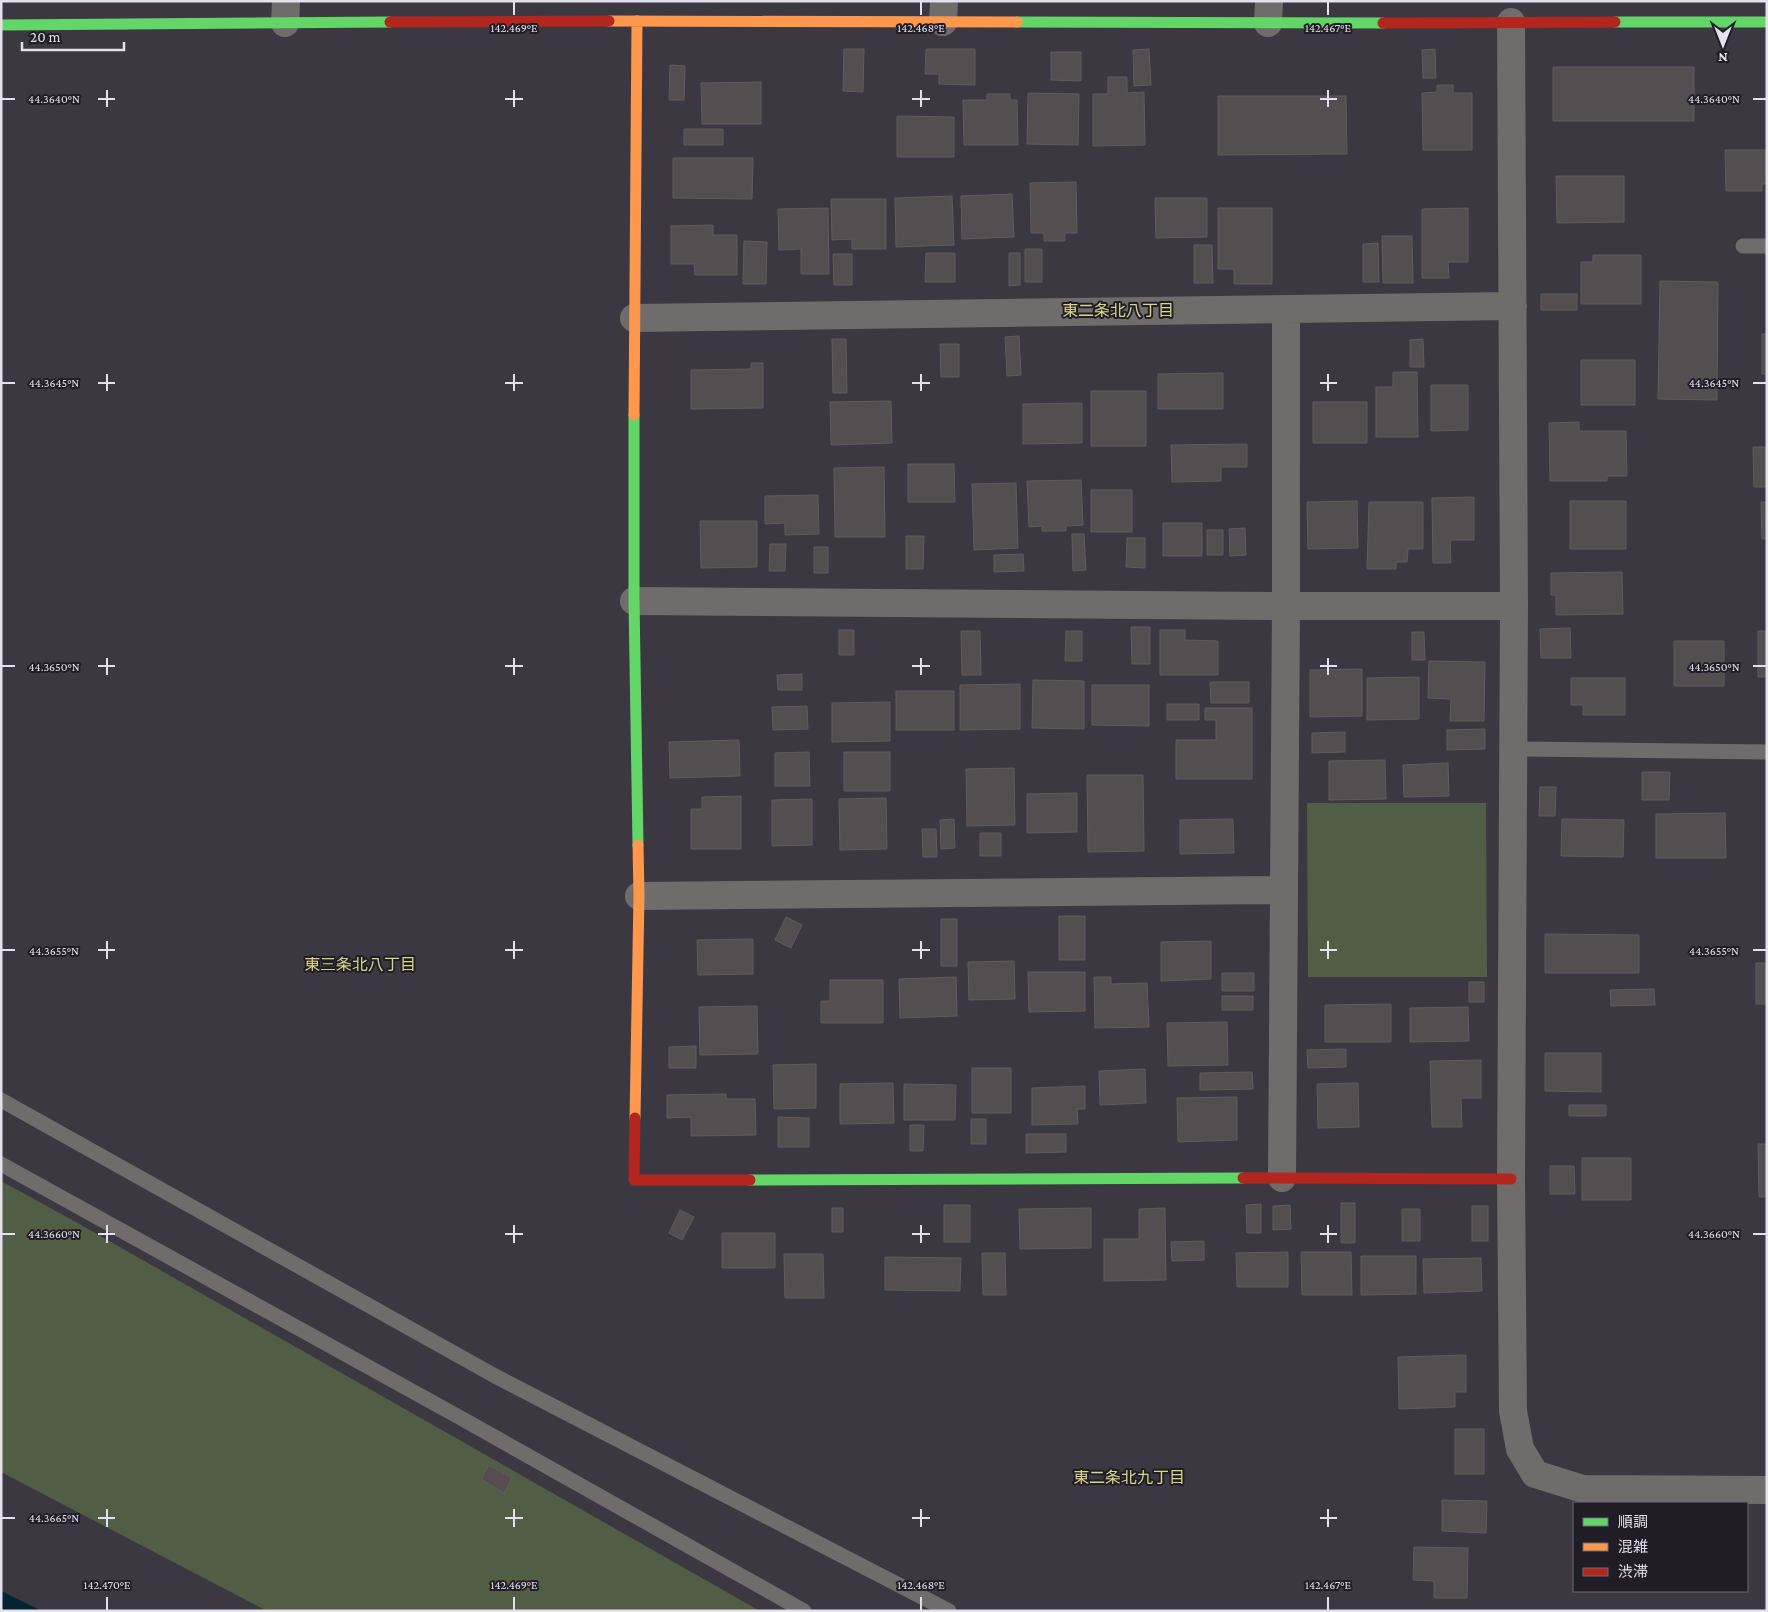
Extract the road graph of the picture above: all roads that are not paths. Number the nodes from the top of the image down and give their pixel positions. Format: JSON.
{"nodes":[{"id":1,"x":1610,"y":8,"type":"dead end"},
{"id":2,"x":286,"y":12,"type":"edge"},
{"id":3,"x":944,"y":12,"type":"edge"},
{"id":4,"x":1269,"y":12,"type":"edge"},
{"id":5,"x":637,"y":21,"type":"junction"},
{"id":6,"x":1511,"y":22,"type":"junction"},
{"id":7,"x":1610,"y":22,"type":"junction"},
{"id":8,"x":1767,"y":22,"type":"edge"},
{"id":9,"x":1,"y":25,"type":"edge"},
{"id":10,"x":1743,"y":246,"type":"dead end"},
{"id":11,"x":1767,"y":246,"type":"edge"},
{"id":12,"x":1513,"y":306,"type":"junction"},
{"id":13,"x":1286,"y":310,"type":"junction"},
{"id":14,"x":634,"y":318,"type":"junction"},
{"id":15,"x":634,"y":601,"type":"junction"},
{"id":16,"x":1286,"y":606,"type":"junction"},
{"id":17,"x":1514,"y":606,"type":"junction"},
{"id":18,"x":1514,"y":749,"type":"junction"},
{"id":19,"x":1767,"y":752,"type":"edge"},
{"id":20,"x":1284,"y":890,"type":"junction"},
{"id":21,"x":638,"y":896,"type":"junction"},
{"id":22,"x":1,"y":1100,"type":"edge"},
{"id":23,"x":1,"y":1164,"type":"edge"},
{"id":24,"x":1282,"y":1178,"type":"junction"},
{"id":25,"x":1511,"y":1180,"type":"junction"},
{"id":26,"x":1767,"y":1490,"type":"edge"},
{"id":27,"x":804,"y":1611,"type":"edge"},
{"id":28,"x":949,"y":1611,"type":"edge"}],
"edges":[{"from":1,"to":7,"type":"street"},
{"from":2,"to":5,"type":"street"},
{"from":2,"to":9,"type":"street"},
{"from":3,"to":4,"type":"street"},
{"from":3,"to":5,"type":"street"},
{"from":4,"to":6,"type":"street"},
{"from":5,"to":14,"type":"street"},
{"from":6,"to":7,"type":"street"},
{"from":6,"to":12,"type":"street"},
{"from":7,"to":8,"type":"street"},
{"from":10,"to":11,"type":"lane"},
{"from":12,"to":13,"type":"street"},
{"from":12,"to":17,"type":"street"},
{"from":13,"to":14,"type":"street"},
{"from":13,"to":16,"type":"street"},
{"from":14,"to":15,"type":"street"},
{"from":15,"to":16,"type":"street"},
{"from":15,"to":21,"type":"street"},
{"from":16,"to":17,"type":"street"},
{"from":16,"to":20,"type":"street"},
{"from":17,"to":18,"type":"street"},
{"from":18,"to":19,"type":"lane"},
{"from":18,"to":25,"type":"street"},
{"from":20,"to":21,"type":"street"},
{"from":20,"to":24,"type":"street"},
{"from":21,"to":24,"type":"street"},
{"from":22,"to":28,"type":"lane"},
{"from":23,"to":27,"type":"lane"},
{"from":24,"to":25,"type":"street"},
{"from":25,"to":26,"type":"street"}]}
